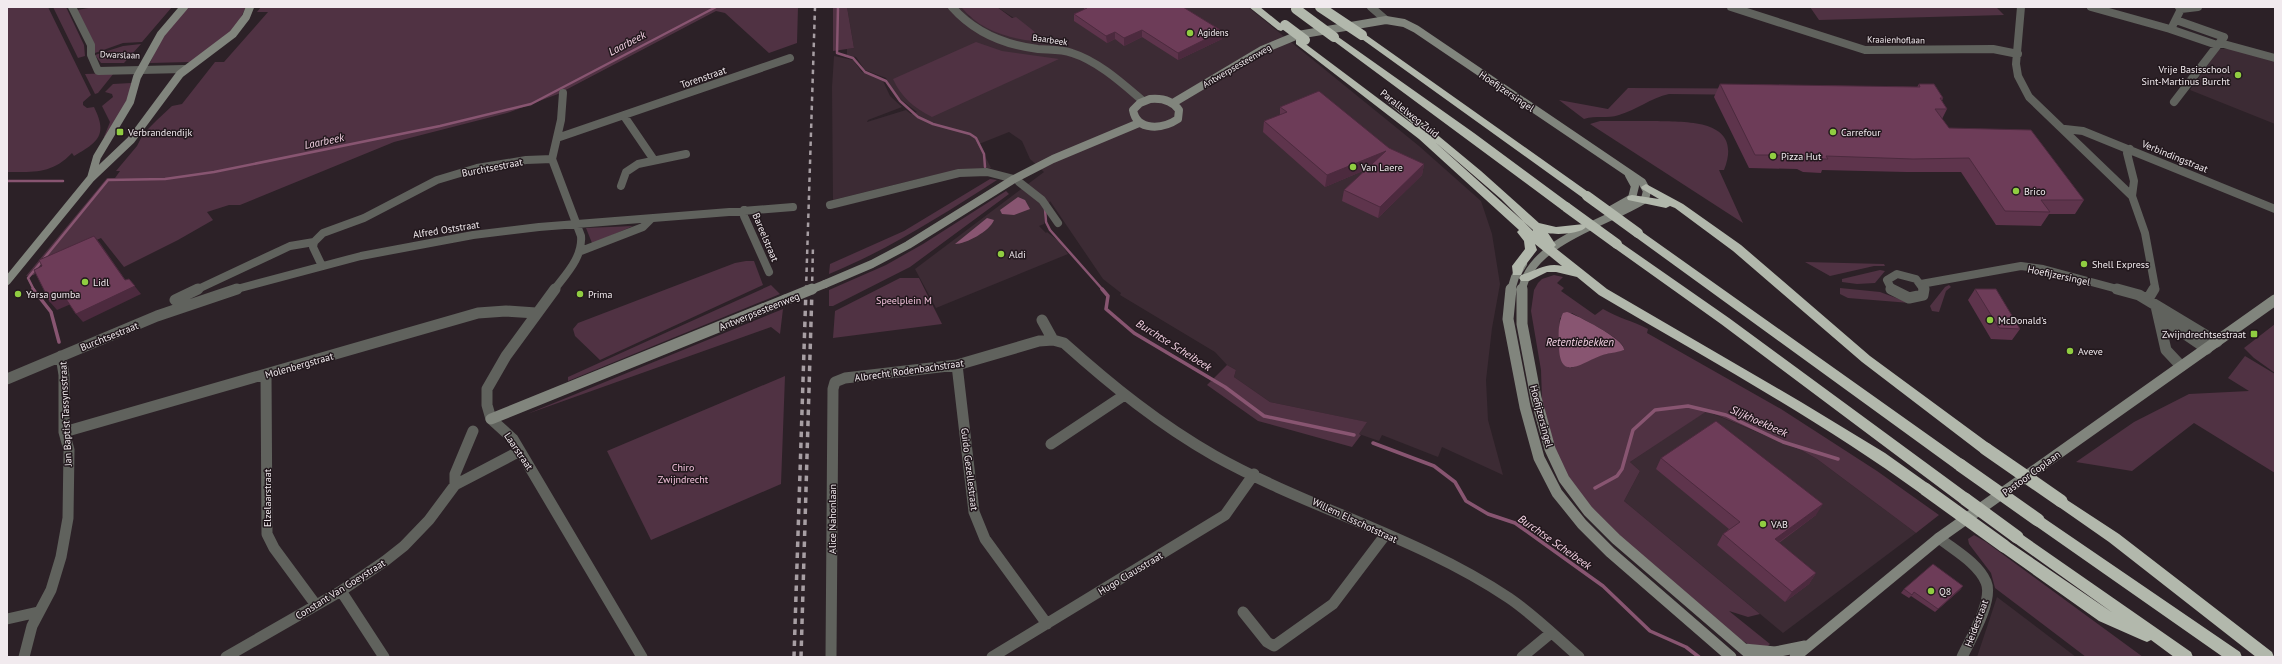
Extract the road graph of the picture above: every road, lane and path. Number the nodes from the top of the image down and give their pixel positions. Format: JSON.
{"nodes":[{"id":1,"x":72,"y":7,"type":"edge"},
{"id":2,"x":184,"y":7,"type":"edge"},
{"id":3,"x":250,"y":7,"type":"edge"},
{"id":4,"x":952,"y":7,"type":"edge"},
{"id":5,"x":1254,"y":7,"type":"edge"},
{"id":6,"x":1261,"y":7,"type":"edge"},
{"id":7,"x":1320,"y":7,"type":"edge"},
{"id":8,"x":1371,"y":7,"type":"edge"},
{"id":9,"x":1731,"y":7,"type":"edge"},
{"id":10,"x":2021,"y":7,"type":"edge"},
{"id":11,"x":2091,"y":7,"type":"edge"},
{"id":12,"x":2198,"y":7,"type":"edge"},
{"id":13,"x":1295,"y":8,"type":"edge"},
{"id":14,"x":2180,"y":8,"type":"edge"},
{"id":15,"x":1386,"y":20,"type":"junction"},
{"id":16,"x":2176,"y":20,"type":"junction"},
{"id":17,"x":1374,"y":21,"type":"junction"},
{"id":18,"x":1283,"y":26,"type":"junction"},
{"id":19,"x":2198,"y":28,"type":"junction"},
{"id":20,"x":2170,"y":29,"type":"junction"},
{"id":21,"x":2193,"y":37,"type":"junction"},
{"id":22,"x":1302,"y":41,"type":"junction"},
{"id":23,"x":2219,"y":44,"type":"junction"},
{"id":24,"x":2018,"y":54,"type":"junction"},
{"id":25,"x":790,"y":58,"type":"dead end"},
{"id":26,"x":2275,"y":58,"type":"edge"},
{"id":27,"x":95,"y":64,"type":"junction"},
{"id":28,"x":130,"y":66,"type":"junction"},
{"id":29,"x":144,"y":66,"type":"junction"},
{"id":30,"x":184,"y":69,"type":"junction"},
{"id":31,"x":563,"y":92,"type":"dead end"},
{"id":32,"x":1143,"y":101,"type":"junction"},
{"id":33,"x":2174,"y":102,"type":"dead end"},
{"id":34,"x":1173,"y":103,"type":"junction"},
{"id":35,"x":624,"y":116,"type":"junction"},
{"id":36,"x":1139,"y":123,"type":"junction"},
{"id":37,"x":2065,"y":129,"type":"junction"},
{"id":38,"x":557,"y":138,"type":"junction"},
{"id":39,"x":2130,"y":149,"type":"junction"},
{"id":40,"x":686,"y":154,"type":"dead end"},
{"id":41,"x":552,"y":159,"type":"junction"},
{"id":42,"x":654,"y":160,"type":"junction"},
{"id":43,"x":1624,"y":170,"type":"junction"},
{"id":44,"x":91,"y":178,"type":"junction"},
{"id":45,"x":1016,"y":180,"type":"junction"},
{"id":46,"x":621,"y":186,"type":"dead end"},
{"id":47,"x":1646,"y":187,"type":"junction"},
{"id":48,"x":2132,"y":196,"type":"junction"},
{"id":49,"x":1632,"y":198,"type":"junction"},
{"id":50,"x":1645,"y":199,"type":"junction"},
{"id":51,"x":830,"y":205,"type":"dead end"},
{"id":52,"x":793,"y":207,"type":"dead end"},
{"id":53,"x":2275,"y":209,"type":"edge"},
{"id":54,"x":744,"y":210,"type":"junction"},
{"id":55,"x":1689,"y":215,"type":"junction"},
{"id":56,"x":651,"y":218,"type":"junction"},
{"id":57,"x":1513,"y":218,"type":"junction"},
{"id":58,"x":576,"y":223,"type":"junction"},
{"id":59,"x":1058,"y":223,"type":"dead end"},
{"id":60,"x":1535,"y":226,"type":"junction"},
{"id":61,"x":1580,"y":227,"type":"junction"},
{"id":62,"x":314,"y":242,"type":"junction"},
{"id":63,"x":1548,"y":246,"type":"junction"},
{"id":64,"x":581,"y":251,"type":"junction"},
{"id":65,"x":322,"y":266,"type":"junction"},
{"id":66,"x":769,"y":272,"type":"dead end"},
{"id":67,"x":1521,"y":275,"type":"junction"},
{"id":68,"x":7,"y":281,"type":"edge"},
{"id":69,"x":1590,"y":282,"type":"junction"},
{"id":70,"x":1921,"y":284,"type":"dead end"},
{"id":71,"x":175,"y":300,"type":"dead end"},
{"id":72,"x":2275,"y":300,"type":"edge"},
{"id":73,"x":2152,"y":302,"type":"junction"},
{"id":74,"x":536,"y":313,"type":"junction"},
{"id":75,"x":2160,"y":317,"type":"junction"},
{"id":76,"x":1042,"y":320,"type":"dead end"},
{"id":77,"x":144,"y":321,"type":"joint"},
{"id":78,"x":1053,"y":340,"type":"junction"},
{"id":79,"x":2216,"y":342,"type":"junction"},
{"id":80,"x":2207,"y":348,"type":"junction"},
{"id":81,"x":61,"y":356,"type":"junction"},
{"id":82,"x":957,"y":365,"type":"junction"},
{"id":83,"x":2181,"y":366,"type":"junction"},
{"id":84,"x":266,"y":374,"type":"junction"},
{"id":85,"x":7,"y":379,"type":"edge"},
{"id":86,"x":835,"y":382,"type":"joint"},
{"id":87,"x":1123,"y":396,"type":"junction"},
{"id":88,"x":491,"y":419,"type":"junction"},
{"id":89,"x":473,"y":431,"type":"dead end"},
{"id":90,"x":64,"y":432,"type":"junction"},
{"id":91,"x":1051,"y":444,"type":"dead end"},
{"id":92,"x":520,"y":451,"type":"junction"},
{"id":93,"x":1254,"y":474,"type":"junction"},
{"id":94,"x":455,"y":485,"type":"junction"},
{"id":95,"x":1386,"y":534,"type":"junction"},
{"id":96,"x":1939,"y":538,"type":"junction"},
{"id":97,"x":341,"y":591,"type":"junction"},
{"id":98,"x":316,"y":605,"type":"junction"},
{"id":99,"x":38,"y":612,"type":"junction"},
{"id":100,"x":1243,"y":612,"type":"dead end"},
{"id":101,"x":7,"y":619,"type":"edge"},
{"id":102,"x":1047,"y":624,"type":"junction"},
{"id":103,"x":1551,"y":633,"type":"junction"},
{"id":104,"x":1810,"y":644,"type":"junction"},
{"id":105,"x":2170,"y":645,"type":"junction"},
{"id":106,"x":1743,"y":649,"type":"junction"},
{"id":107,"x":24,"y":657,"type":"edge"},
{"id":108,"x":226,"y":657,"type":"edge"},
{"id":109,"x":384,"y":657,"type":"edge"},
{"id":110,"x":642,"y":657,"type":"edge"},
{"id":111,"x":831,"y":657,"type":"edge"},
{"id":112,"x":992,"y":657,"type":"edge"},
{"id":113,"x":1522,"y":657,"type":"edge"},
{"id":114,"x":1579,"y":657,"type":"edge"},
{"id":115,"x":1731,"y":657,"type":"edge"},
{"id":116,"x":1752,"y":657,"type":"edge"},
{"id":117,"x":1795,"y":657,"type":"edge"},
{"id":118,"x":1962,"y":657,"type":"edge"},
{"id":119,"x":2186,"y":657,"type":"edge"},
{"id":120,"x":2235,"y":657,"type":"edge"},
{"id":121,"x":2267,"y":657,"type":"edge"}],
"edges":[{"from":1,"to":27,"type":"street","name":"Dwarslaan"},
{"from":2,"to":29,"type":"street"},
{"from":3,"to":30,"type":"street"},
{"from":4,"to":32,"type":"street","name":"Baarbeek"},
{"from":5,"to":18,"type":"highway","name":"Parallelweg Zuid"},
{"from":6,"to":18,"type":"highway","name":"Parallelweg Zuid"},
{"from":7,"to":120,"type":"highway","bridge":true},
{"from":8,"to":15,"type":"street"},
{"from":8,"to":17,"type":"street"},
{"from":9,"to":24,"type":"street","name":"Kraaienhoflaan"},
{"from":10,"to":24,"type":"street"},
{"from":11,"to":20,"type":"street"},
{"from":12,"to":14,"type":"street"},
{"from":13,"to":105,"type":"highway","bridge":true},
{"from":14,"to":16,"type":"street"},
{"from":15,"to":17,"type":"street","name":"Antwerpsesteenweg"},
{"from":15,"to":43,"type":"street","name":"Hoefijzersingel"},
{"from":16,"to":19,"type":"street"},
{"from":16,"to":20,"type":"street"},
{"from":17,"to":34,"type":"street","name":"Antwerpsesteenweg"},
{"from":18,"to":22,"type":"highway","name":"Parallelweg Zuid"},
{"from":19,"to":21,"type":"street"},
{"from":19,"to":23,"type":"street"},
{"from":20,"to":21,"type":"street"},
{"from":21,"to":23,"type":"street"},
{"from":22,"to":57,"type":"highway","name":"Parallelweg Zuid"},
{"from":22,"to":60,"type":"highway","name":"Parallelweg Zuid"},
{"from":23,"to":26,"type":"street"},
{"from":23,"to":33,"type":"street"},
{"from":24,"to":37,"type":"street"},
{"from":25,"to":35,"type":"street","name":"Torenstraat"},
{"from":27,"to":28,"type":"street","name":"Dwarslaan"},
{"from":27,"to":29,"type":"street","name":"Dwarslaan"},
{"from":28,"to":29,"type":"street","name":"Dwarslaan"},
{"from":28,"to":29,"type":"street"},
{"from":29,"to":30,"type":"street"},
{"from":29,"to":44,"type":"street"},
{"from":30,"to":44,"type":"street"},
{"from":31,"to":38,"type":"street"},
{"from":32,"to":34,"type":"street"},
{"from":32,"to":36,"type":"street"},
{"from":34,"to":36,"type":"street"},
{"from":35,"to":38,"type":"street","name":"Torenstraat"},
{"from":35,"to":42,"type":"street"},
{"from":36,"to":45,"type":"street","name":"Antwerpsesteenweg"},
{"from":37,"to":39,"type":"street","name":"Verbindingstraat"},
{"from":37,"to":48,"type":"street"},
{"from":38,"to":41,"type":"street"},
{"from":39,"to":48,"type":"street"},
{"from":39,"to":53,"type":"street","name":"Verbindingstraat"},
{"from":40,"to":42,"type":"street"},
{"from":41,"to":58,"type":"street"},
{"from":41,"to":62,"type":"street","name":"Burchtsestraat"},
{"from":42,"to":46,"type":"street"},
{"from":43,"to":47,"type":"street","name":"Hoefijzersingel"},
{"from":43,"to":49,"type":"street","name":"Hoefijzersingel"},
{"from":44,"to":68,"type":"street"},
{"from":45,"to":51,"type":"street"},
{"from":45,"to":59,"type":"street"},
{"from":45,"to":88,"type":"street","name":"Antwerpsesteenweg","bridge":true},
{"from":47,"to":50,"type":"street"},
{"from":47,"to":55,"type":"highway"},
{"from":48,"to":73,"type":"street"},
{"from":49,"to":50,"type":"highway"},
{"from":49,"to":61,"type":"street","name":"Hoefijzersingel"},
{"from":50,"to":55,"type":"highway"},
{"from":50,"to":63,"type":"street","name":"Hoefijzersingel"},
{"from":52,"to":54,"type":"street"},
{"from":54,"to":56,"type":"street"},
{"from":54,"to":66,"type":"street","name":"Bareelstraat"},
{"from":55,"to":121,"type":"highway","bridge":true},
{"from":56,"to":58,"type":"street"},
{"from":56,"to":64,"type":"street"},
{"from":57,"to":63,"type":"highway","name":"Parallelweg Zuid"},
{"from":57,"to":67,"type":"highway"},
{"from":58,"to":64,"type":"street"},
{"from":58,"to":65,"type":"street","name":"Alfred Oststraat"},
{"from":60,"to":61,"type":"highway"},
{"from":60,"to":63,"type":"highway","name":"Parallelweg Zuid"},
{"from":61,"to":63,"type":"street","name":"Hoefijzersingel"},
{"from":62,"to":65,"type":"street"},
{"from":62,"to":71,"type":"street","name":"Burchtsestraat"},
{"from":63,"to":67,"type":"street","name":"Hoefijzersingel"},
{"from":63,"to":69,"type":"highway"},
{"from":64,"to":74,"type":"street"},
{"from":65,"to":77,"type":"street","name":"Alfred Oststraat"},
{"from":67,"to":69,"type":"highway"},
{"from":67,"to":106,"type":"street","name":"Hoefijzersingel"},
{"from":67,"to":115,"type":"street","name":"Hoefijzersingel"},
{"from":69,"to":105,"type":"highway","bridge":true},
{"from":70,"to":73,"type":"street","name":"Hoefijzersingel"},
{"from":72,"to":79,"type":"street","name":"Pastoor Coplaan"},
{"from":73,"to":75,"type":"street"},
{"from":73,"to":79,"type":"street"},
{"from":74,"to":84,"type":"street","name":"Molenbergstraat"},
{"from":74,"to":88,"type":"street"},
{"from":75,"to":80,"type":"street"},
{"from":75,"to":83,"type":"street"},
{"from":76,"to":78,"type":"street"},
{"from":77,"to":81,"type":"street","name":"Burchtsestraat"},
{"from":78,"to":82,"type":"street","name":"Albrecht Rodenbachstraat"},
{"from":78,"to":87,"type":"street","name":"Willem Elsschotstraat"},
{"from":79,"to":80,"type":"street","name":"Pastoor Coplaan"},
{"from":80,"to":83,"type":"street","name":"Pastoor Coplaan"},
{"from":81,"to":85,"type":"street","name":"Burchtsestraat"},
{"from":81,"to":90,"type":"street","name":"Jan Baptist Tassynsstraat"},
{"from":82,"to":86,"type":"street","name":"Albrecht Rodenbachstraat"},
{"from":82,"to":102,"type":"street","name":"Guido Gezellestraat"},
{"from":83,"to":96,"type":"street","name":"Pastoor Coplaan"},
{"from":84,"to":90,"type":"street","name":"Molenbergstraat"},
{"from":84,"to":98,"type":"street","name":"Elzelaarstraat"},
{"from":86,"to":111,"type":"street","name":"Alice Nahonlaan"},
{"from":87,"to":91,"type":"street"},
{"from":87,"to":93,"type":"street","name":"Willem Elsschotstraat"},
{"from":88,"to":92,"type":"street","name":"Laarstraat"},
{"from":89,"to":94,"type":"street","name":"Constant Van Goeystraat"},
{"from":90,"to":99,"type":"street","name":"Jan Baptist Tassynsstraat"},
{"from":92,"to":94,"type":"street","name":"Constant Van Goeystraat"},
{"from":92,"to":110,"type":"street","name":"Laarstraat"},
{"from":93,"to":95,"type":"street","name":"Willem Elsschotstraat"},
{"from":93,"to":102,"type":"street","name":"Hugo Clausstraat"},
{"from":94,"to":97,"type":"street","name":"Constant Van Goeystraat"},
{"from":95,"to":100,"type":"street"},
{"from":95,"to":103,"type":"street","name":"Willem Elsschotstraat"},
{"from":96,"to":104,"type":"street","name":"Pastoor Coplaan"},
{"from":96,"to":118,"type":"street","name":"Heidestraat"},
{"from":97,"to":98,"type":"street","name":"Constant Van Goeystraat"},
{"from":97,"to":109,"type":"street"},
{"from":98,"to":108,"type":"street","name":"Constant Van Goeystraat"},
{"from":99,"to":101,"type":"street"},
{"from":99,"to":107,"type":"street","name":"Jan Baptist Tassynsstraat"},
{"from":102,"to":112,"type":"street","name":"Hugo Clausstraat"},
{"from":103,"to":113,"type":"street"},
{"from":103,"to":114,"type":"street","name":"Willem Elsschotstraat"},
{"from":104,"to":106,"type":"street"},
{"from":104,"to":117,"type":"street","name":"Pastoor Coplaan"},
{"from":105,"to":119,"type":"highway"},
{"from":106,"to":116,"type":"street","name":"Hoefijzersingel"}]}
